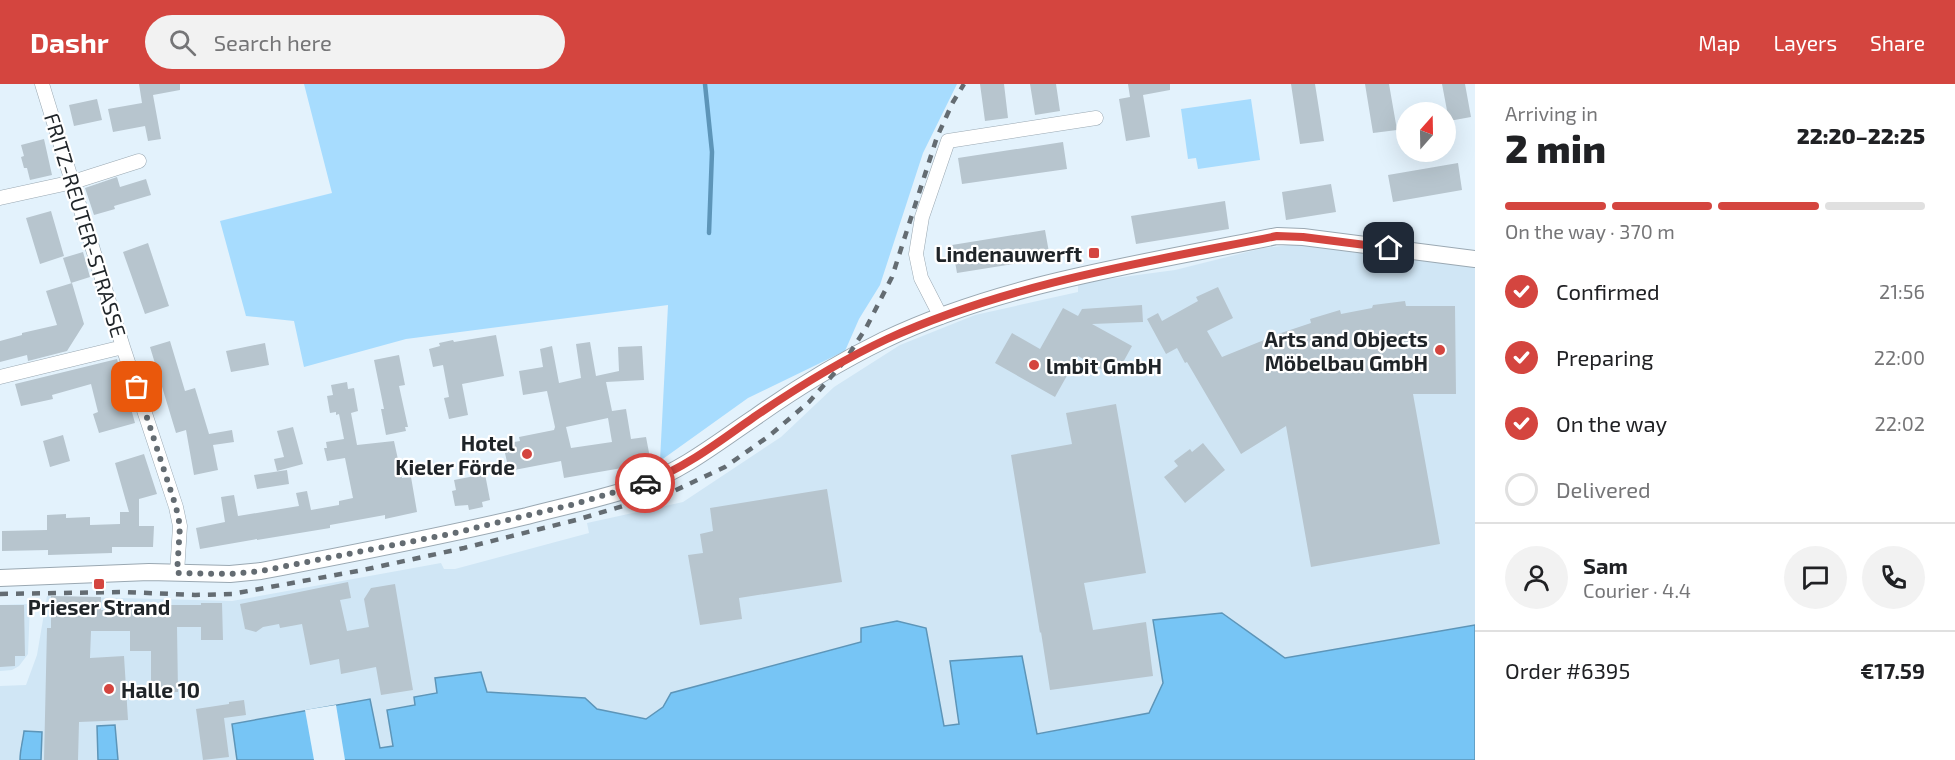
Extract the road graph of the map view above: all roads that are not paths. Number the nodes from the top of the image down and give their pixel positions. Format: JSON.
{"nodes":[{"id":1,"x":42,"y":84,"type":"edge"},
{"id":2,"x":1096,"y":118,"type":"dead end"},
{"id":3,"x":139,"y":161,"type":"dead end"},
{"id":4,"x":73,"y":182,"type":"junction"},
{"id":5,"x":0,"y":198,"type":"edge"},
{"id":6,"x":1475,"y":259,"type":"edge"},
{"id":7,"x":940,"y":317,"type":"junction"},
{"id":8,"x":123,"y":347,"type":"junction"},
{"id":9,"x":0,"y":376,"type":"edge"},
{"id":10,"x":177,"y":573,"type":"junction"},
{"id":11,"x":0,"y":578,"type":"edge"}],
"edges":[{"from":1,"to":4,"type":"street","name":"FRITZ-REUTER-STRASSE"},
{"from":2,"to":7,"type":"street"},
{"from":3,"to":4,"type":"street"},
{"from":4,"to":5,"type":"street"},
{"from":4,"to":8,"type":"street","name":"FRITZ-REUTER-STRASSE"},
{"from":6,"to":7,"type":"street"},
{"from":7,"to":10,"type":"street"},
{"from":8,"to":9,"type":"street"},
{"from":8,"to":10,"type":"street","name":"FRITZ-REUTER-STRASSE"},
{"from":10,"to":11,"type":"street"}]}
